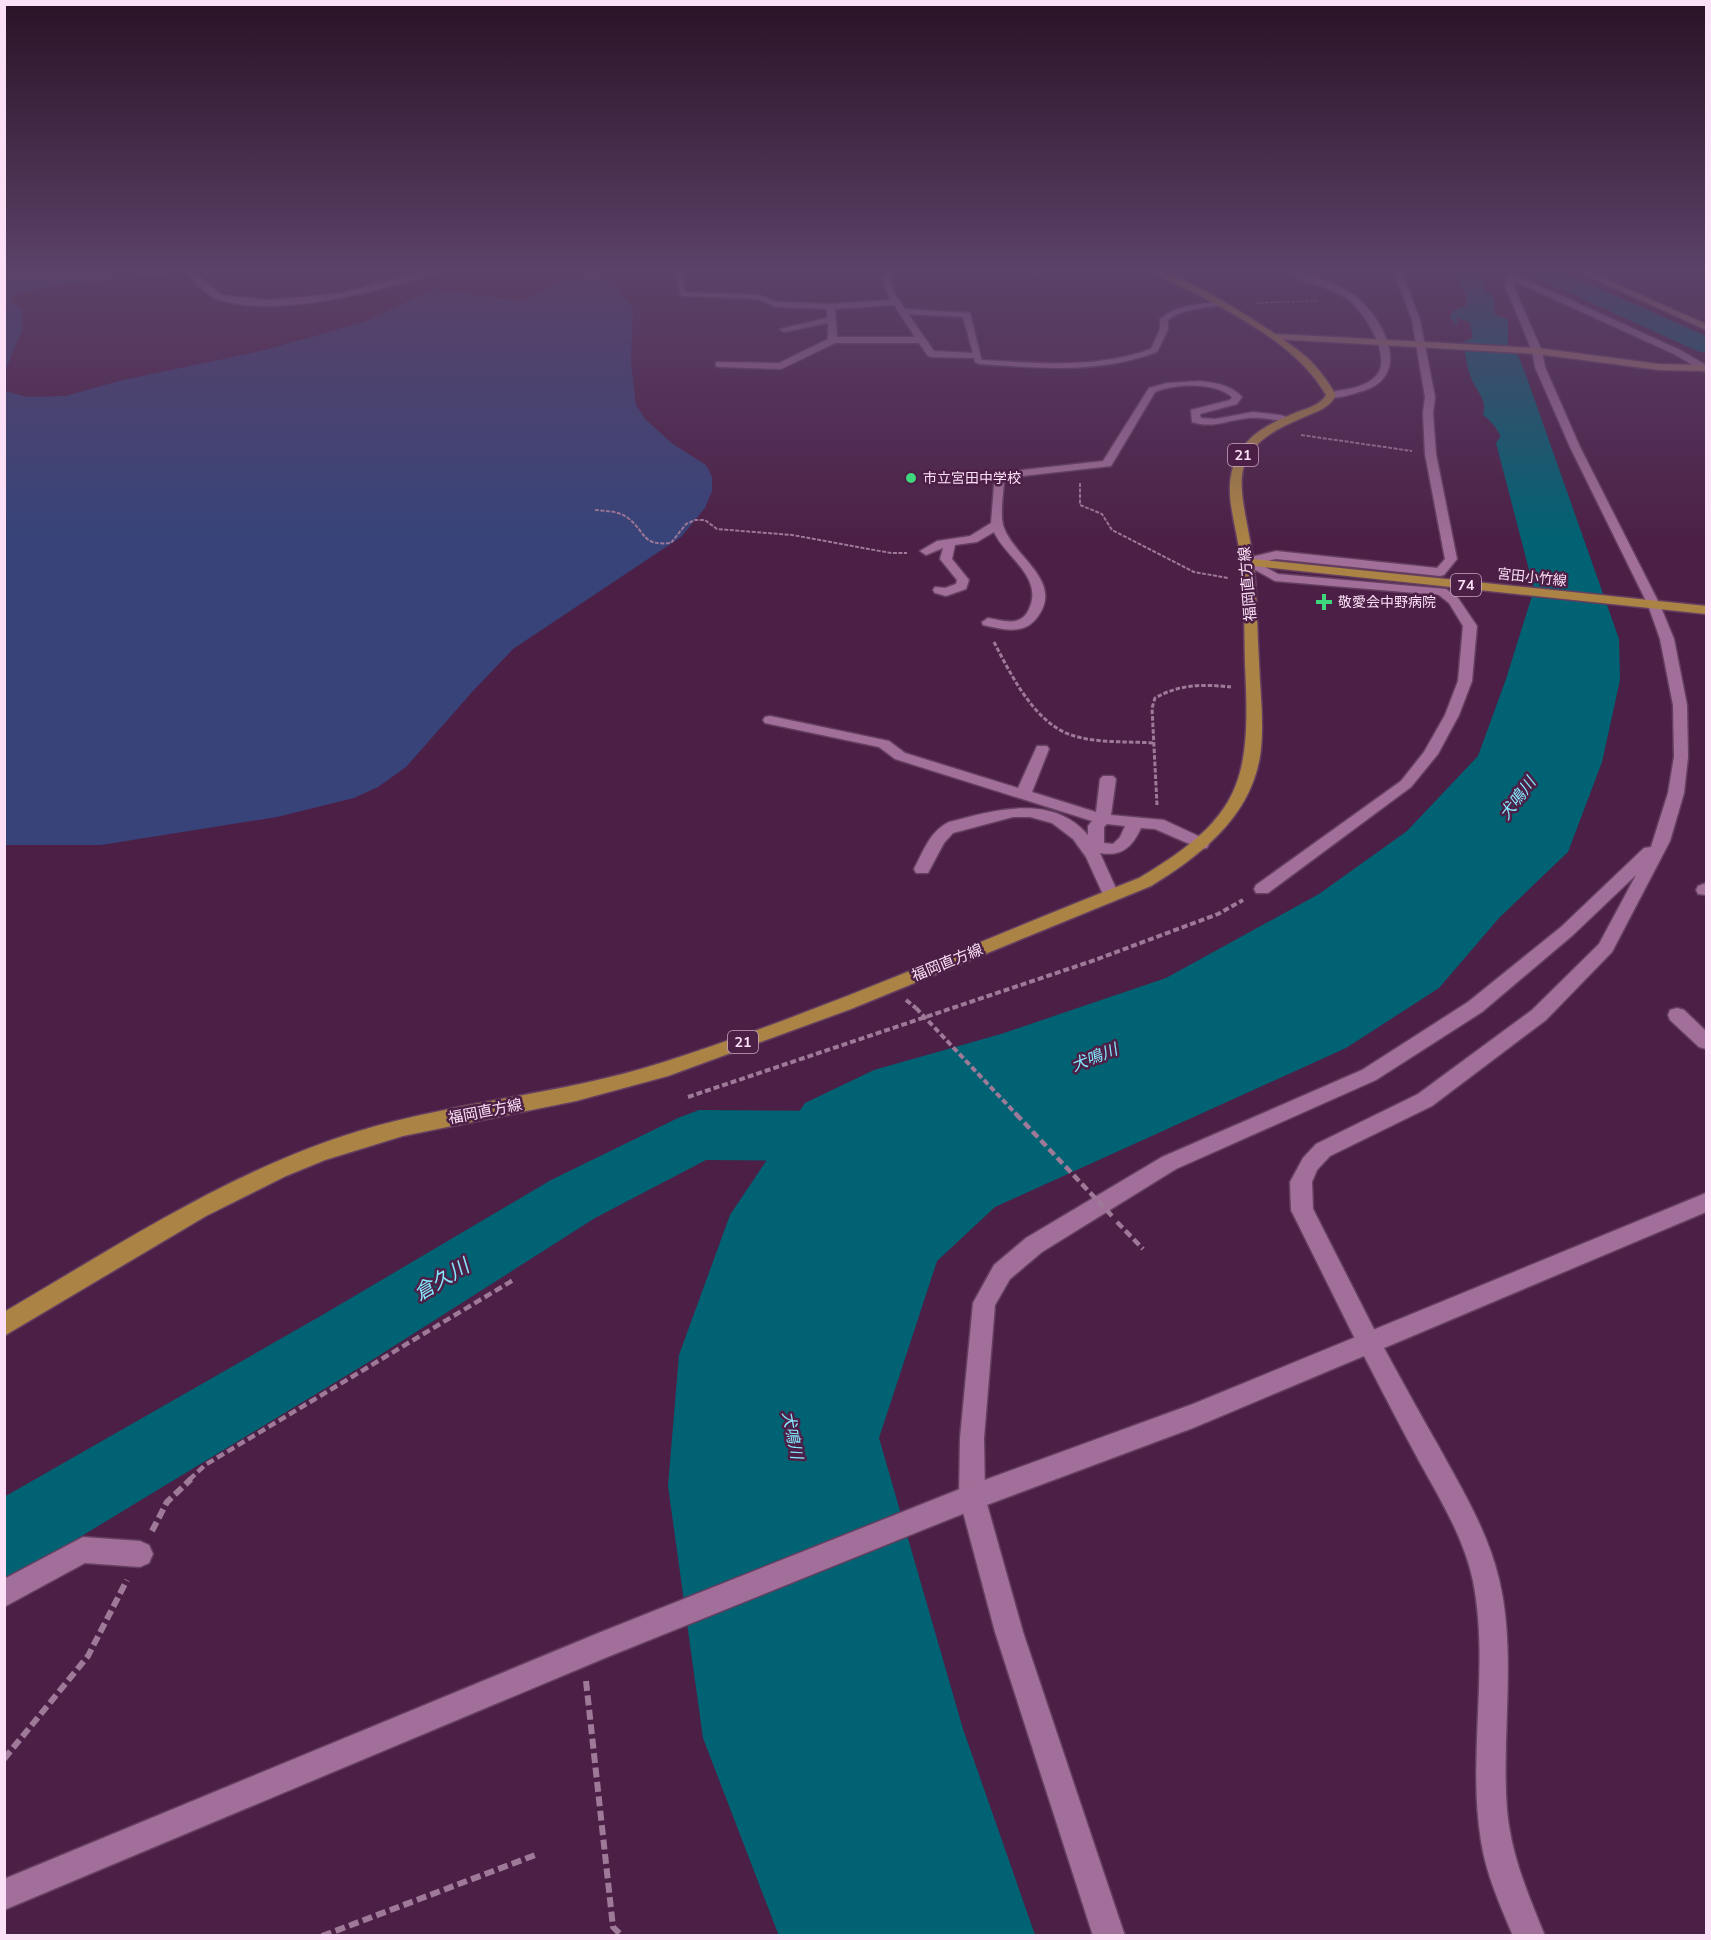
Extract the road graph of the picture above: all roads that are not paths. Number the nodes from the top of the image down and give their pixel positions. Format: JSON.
{"nodes":[{"id":1,"x":792,"y":361,"type":"edge"},
{"id":2,"x":979,"y":361,"type":"edge"},
{"id":3,"x":1126,"y":361,"type":"edge"},
{"id":4,"x":1303,"y":361,"type":"edge"},
{"id":5,"x":1387,"y":361,"type":"edge"},
{"id":6,"x":1423,"y":361,"type":"edge"},
{"id":7,"x":1539,"y":361,"type":"edge"},
{"id":8,"x":1610,"y":361,"type":"edge"},
{"id":9,"x":1692,"y":361,"type":"edge"},
{"id":10,"x":719,"y":364,"type":"dead end"},
{"id":11,"x":1706,"y":368,"type":"edge"},
{"id":12,"x":1331,"y":394,"type":"junction"},
{"id":13,"x":1291,"y":420,"type":"junction"},
{"id":14,"x":997,"y":525,"type":"junction"},
{"id":15,"x":950,"y":543,"type":"junction"},
{"id":16,"x":926,"y":551,"type":"road end"},
{"id":17,"x":1247,"y":562,"type":"junction"},
{"id":18,"x":939,"y":590,"type":"dead end"},
{"id":19,"x":1654,"y":604,"type":"junction"},
{"id":20,"x":1707,"y":610,"type":"edge"},
{"id":21,"x":988,"y":622,"type":"road end"},
{"id":22,"x":770,"y":720,"type":"dead end"},
{"id":23,"x":1042,"y":749,"type":"dead end"},
{"id":24,"x":1108,"y":778,"type":"dead end"},
{"id":25,"x":1023,"y":795,"type":"junction"},
{"id":26,"x":1103,"y":819,"type":"junction"},
{"id":27,"x":1135,"y":822,"type":"junction"},
{"id":28,"x":1662,"y":841,"type":"junction"},
{"id":29,"x":1201,"y":844,"type":"junction"},
{"id":30,"x":1092,"y":845,"type":"junction"},
{"id":31,"x":922,"y":870,"type":"dead end"},
{"id":32,"x":1262,"y":890,"type":"road end"},
{"id":33,"x":1111,"y":895,"type":"junction"},
{"id":34,"x":1677,"y":1015,"type":"dead end"},
{"id":35,"x":1707,"y":1042,"type":"edge"},
{"id":36,"x":1707,"y":1202,"type":"edge"},
{"id":37,"x":4,"y":1325,"type":"edge"},
{"id":38,"x":1369,"y":1343,"type":"junction"},
{"id":39,"x":966,"y":1500,"type":"junction"},
{"id":40,"x":140,"y":1554,"type":"road end"},
{"id":41,"x":4,"y":1594,"type":"edge"},
{"id":42,"x":4,"y":1895,"type":"edge"},
{"id":43,"x":1109,"y":1935,"type":"edge"},
{"id":44,"x":1529,"y":1935,"type":"edge"}],
"edges":[{"from":1,"to":10,"type":"street"},
{"from":2,"to":3,"type":"lane"},
{"from":4,"to":12,"type":"main road"},
{"from":5,"to":12,"type":"street"},
{"from":6,"to":17,"type":"street"},
{"from":7,"to":19,"type":"street"},
{"from":8,"to":11,"type":"main road"},
{"from":9,"to":11,"type":"street"},
{"from":12,"to":13,"type":"main road","name":"福岡直方線","number":"21"},
{"from":13,"to":14,"type":"street"},
{"from":13,"to":17,"type":"main road","name":"福岡直方線","number":"21"},
{"from":14,"to":15,"type":"street"},
{"from":14,"to":21,"type":"street"},
{"from":15,"to":16,"type":"street"},
{"from":15,"to":18,"type":"street"},
{"from":17,"to":19,"type":"main road","name":"宮田小竹線","number":"74"},
{"from":17,"to":29,"type":"main road","name":"福岡直方線","number":"21"},
{"from":17,"to":32,"type":"street"},
{"from":19,"to":20,"type":"main road","name":"宮田小竹線","number":"74"},
{"from":19,"to":28,"type":"street"},
{"from":22,"to":25,"type":"street"},
{"from":23,"to":25,"type":"street"},
{"from":24,"to":26,"type":"street"},
{"from":25,"to":26,"type":"street"},
{"from":26,"to":27,"type":"street"},
{"from":26,"to":30,"type":"street"},
{"from":27,"to":29,"type":"street"},
{"from":27,"to":30,"type":"street"},
{"from":28,"to":38,"type":"street"},
{"from":28,"to":39,"type":"street"},
{"from":29,"to":33,"type":"main road","name":"福岡直方線","number":"21"},
{"from":30,"to":31,"type":"street"},
{"from":30,"to":33,"type":"street"},
{"from":33,"to":37,"type":"main road","name":"福岡直方線","number":"21"},
{"from":34,"to":35,"type":"street"},
{"from":36,"to":38,"type":"street"},
{"from":38,"to":39,"type":"street"},
{"from":38,"to":44,"type":"street"},
{"from":39,"to":42,"type":"street"},
{"from":39,"to":43,"type":"street"},
{"from":40,"to":41,"type":"street"}]}
